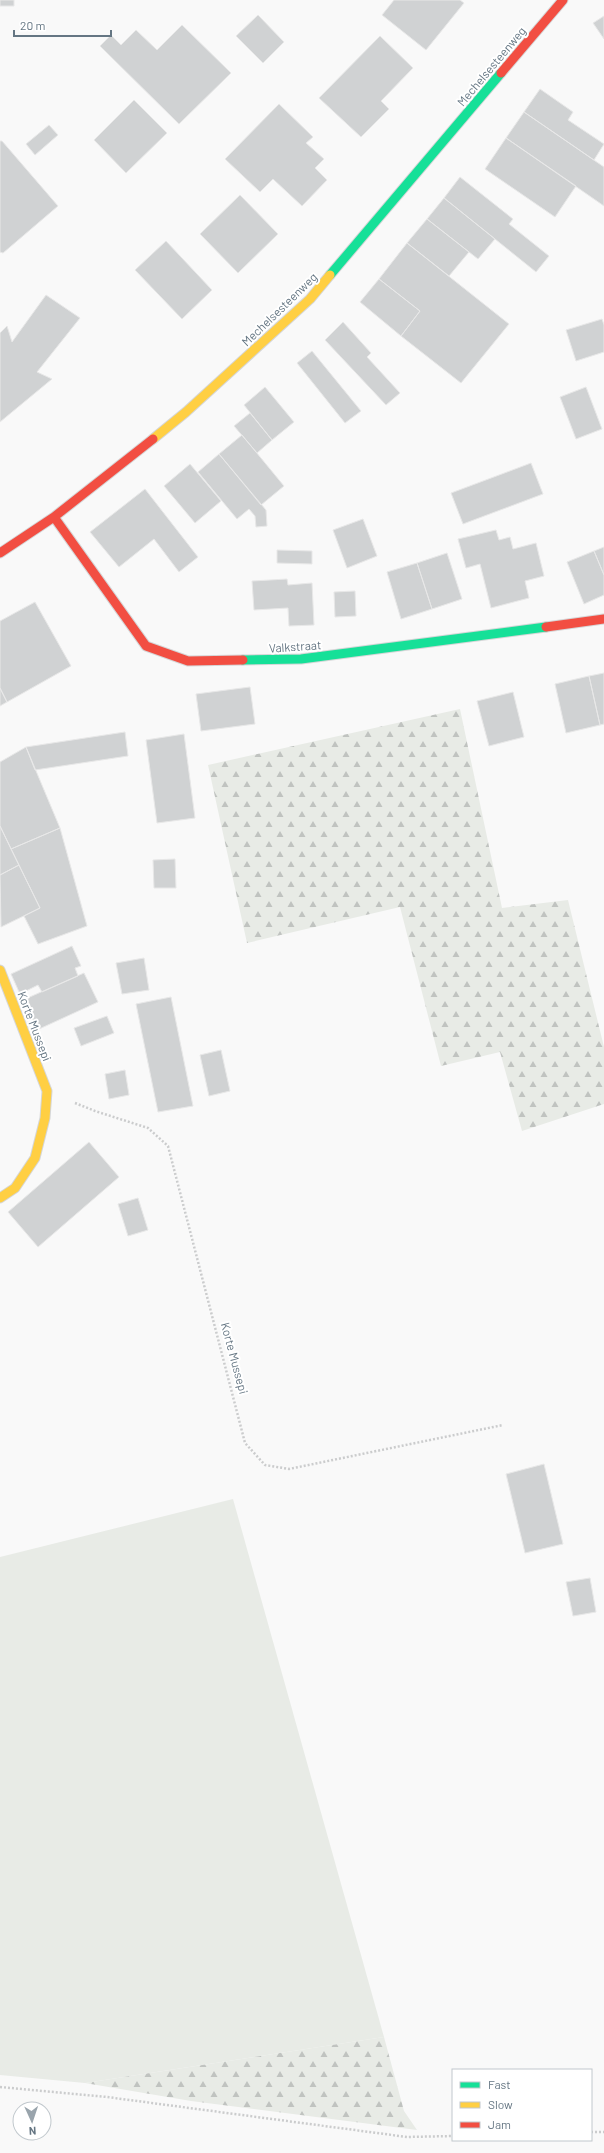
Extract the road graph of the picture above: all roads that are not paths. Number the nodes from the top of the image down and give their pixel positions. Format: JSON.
{"nodes":[{"id":1,"x":563,"y":0,"type":"edge"},
{"id":2,"x":54,"y":517,"type":"junction"},
{"id":3,"x":0,"y":553,"type":"edge"},
{"id":4,"x":604,"y":620,"type":"edge"},
{"id":5,"x":0,"y":970,"type":"edge"},
{"id":6,"x":0,"y":1198,"type":"edge"}],
"edges":[{"from":1,"to":2,"type":"street","name":"Mechelsesteenweg"},
{"from":2,"to":3,"type":"street","name":"Mechelsesteenweg"},
{"from":2,"to":4,"type":"street","name":"Valkstraat"},
{"from":5,"to":6,"type":"street","name":"Korte Mussepi"}]}
